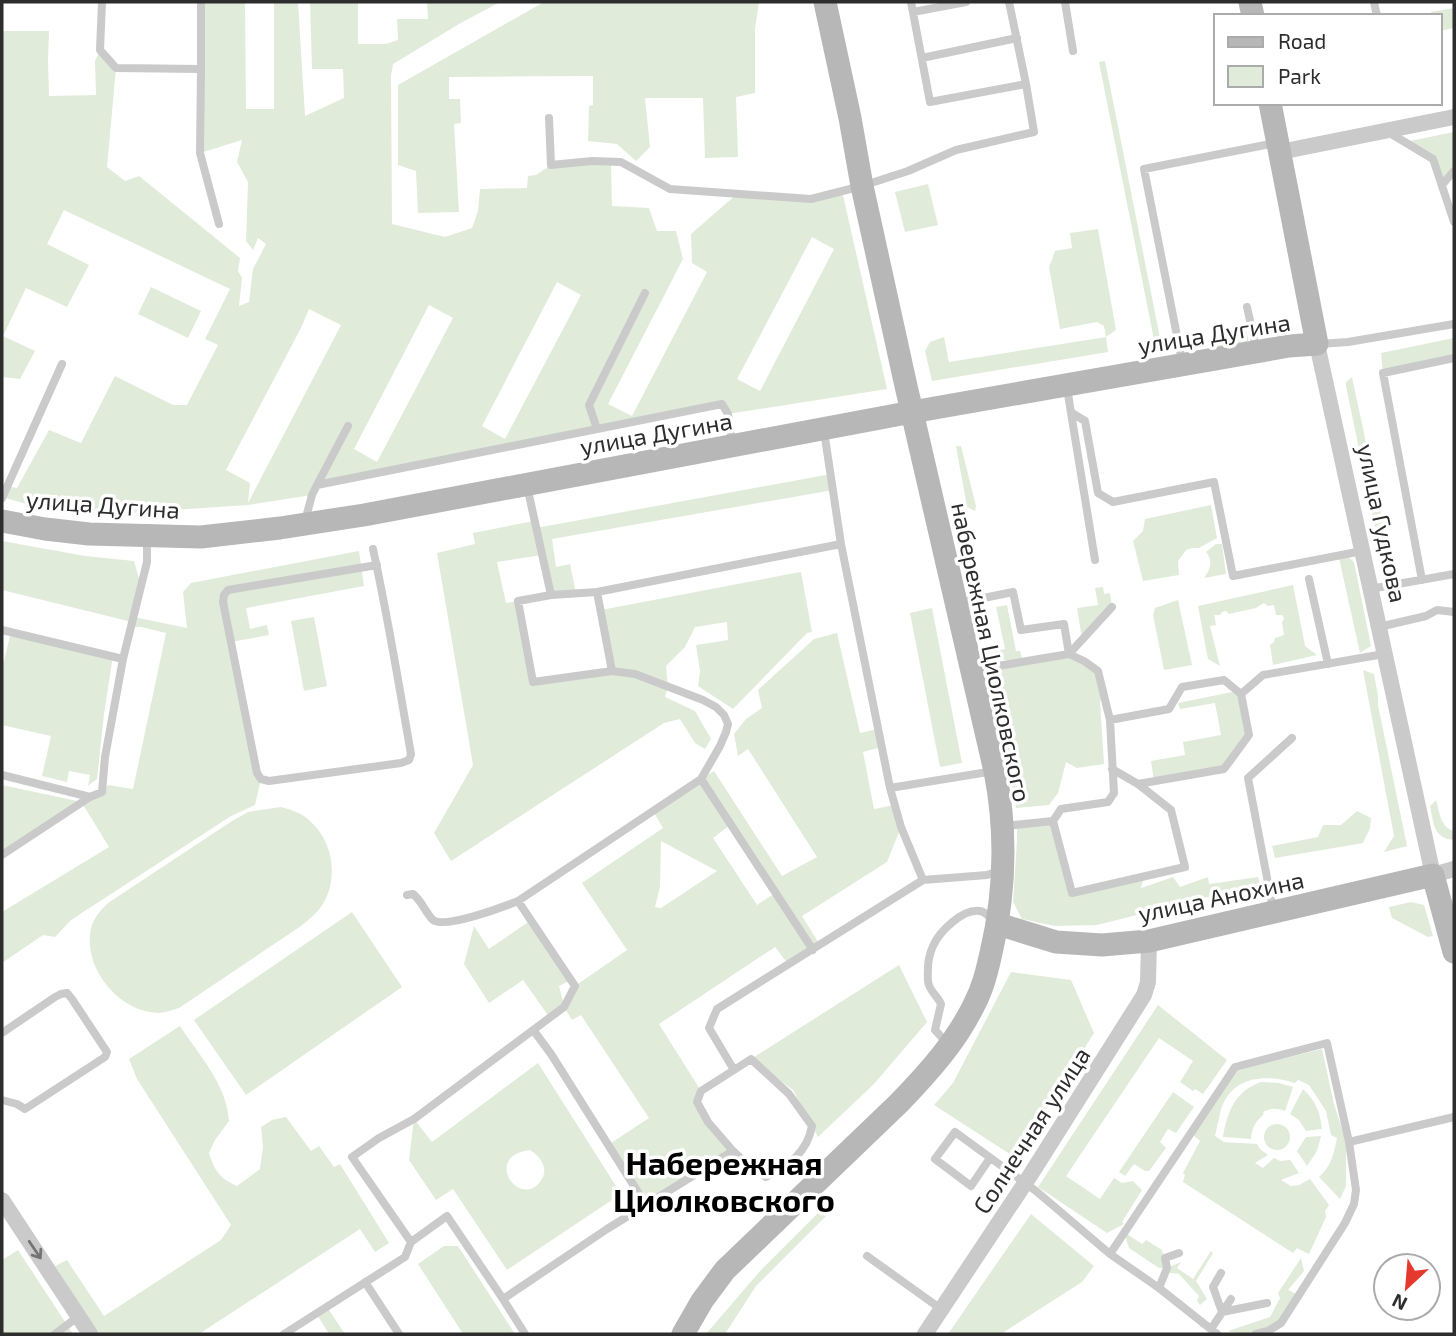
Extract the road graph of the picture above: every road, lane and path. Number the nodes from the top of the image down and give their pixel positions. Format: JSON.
{"nodes":[{"id":1,"x":102,"y":2,"type":"edge"},
{"id":2,"x":201,"y":2,"type":"edge"},
{"id":3,"x":825,"y":2,"type":"edge"},
{"id":4,"x":911,"y":2,"type":"edge"},
{"id":5,"x":966,"y":2,"type":"edge"},
{"id":6,"x":1009,"y":2,"type":"edge"},
{"id":7,"x":1065,"y":2,"type":"edge"},
{"id":8,"x":913,"y":12,"type":"junction"},
{"id":9,"x":1017,"y":38,"type":"junction"},
{"id":10,"x":1073,"y":51,"type":"dead end"},
{"id":11,"x":922,"y":58,"type":"junction"},
{"id":12,"x":201,"y":69,"type":"junction"},
{"id":13,"x":1026,"y":84,"type":"junction"},
{"id":14,"x":1270,"y":105,"type":"edge"},
{"id":15,"x":1454,"y":117,"type":"edge"},
{"id":16,"x":549,"y":118,"type":"dead end"},
{"id":17,"x":1386,"y":131,"type":"junction"},
{"id":18,"x":1279,"y":147,"type":"junction"},
{"id":19,"x":1454,"y":171,"type":"edge"},
{"id":20,"x":1442,"y":185,"type":"junction"},
{"id":21,"x":862,"y":186,"type":"junction"},
{"id":22,"x":1454,"y":222,"type":"edge"},
{"id":23,"x":219,"y":224,"type":"dead end"},
{"id":24,"x":645,"y":293,"type":"dead end"},
{"id":25,"x":1247,"y":307,"type":"dead end"},
{"id":26,"x":1454,"y":324,"type":"edge"},
{"id":27,"x":1317,"y":344,"type":"junction"},
{"id":28,"x":1256,"y":351,"type":"junction"},
{"id":29,"x":1454,"y":358,"type":"edge"},
{"id":30,"x":62,"y":364,"type":"dead end"},
{"id":31,"x":1182,"y":364,"type":"junction"},
{"id":32,"x":1067,"y":385,"type":"junction"},
{"id":33,"x":912,"y":412,"type":"junction"},
{"id":34,"x":1072,"y":414,"type":"junction"},
{"id":35,"x":348,"y":426,"type":"dead end"},
{"id":36,"x":597,"y":429,"type":"junction"},
{"id":37,"x":824,"y":429,"type":"junction"},
{"id":38,"x":732,"y":446,"type":"junction"},
{"id":39,"x":527,"y":483,"type":"junction"},
{"id":40,"x":317,"y":485,"type":"junction"},
{"id":41,"x":2,"y":498,"type":"edge"},
{"id":42,"x":2,"y":521,"type":"edge"},
{"id":43,"x":303,"y":524,"type":"junction"},
{"id":44,"x":147,"y":536,"type":"junction"},
{"id":45,"x":841,"y":544,"type":"junction"},
{"id":46,"x":373,"y":549,"type":"dead end"},
{"id":47,"x":1362,"y":551,"type":"junction"},
{"id":48,"x":1094,"y":561,"type":"dead end"},
{"id":49,"x":377,"y":565,"type":"junction"},
{"id":50,"x":1454,"y":574,"type":"edge"},
{"id":51,"x":1309,"y":579,"type":"dead end"},
{"id":52,"x":1422,"y":580,"type":"junction"},
{"id":53,"x":1370,"y":589,"type":"junction"},
{"id":54,"x":597,"y":592,"type":"junction"},
{"id":55,"x":551,"y":595,"type":"junction"},
{"id":56,"x":957,"y":603,"type":"junction"},
{"id":57,"x":1112,"y":607,"type":"dead end"},
{"id":58,"x":1454,"y":612,"type":"edge"},
{"id":59,"x":1379,"y":627,"type":"junction"},
{"id":60,"x":2,"y":630,"type":"edge"},
{"id":61,"x":1069,"y":654,"type":"junction"},
{"id":62,"x":1384,"y":654,"type":"junction"},
{"id":63,"x":123,"y":659,"type":"junction"},
{"id":64,"x":1328,"y":664,"type":"junction"},
{"id":65,"x":971,"y":670,"type":"junction"},
{"id":66,"x":612,"y":671,"type":"junction"},
{"id":67,"x":1241,"y":694,"type":"junction"},
{"id":68,"x":1110,"y":720,"type":"junction"},
{"id":69,"x":1292,"y":738,"type":"dead end"},
{"id":70,"x":1112,"y":769,"type":"junction"},
{"id":71,"x":995,"y":771,"type":"junction"},
{"id":72,"x":2,"y":775,"type":"edge"},
{"id":73,"x":701,"y":779,"type":"junction"},
{"id":74,"x":1138,"y":783,"type":"junction"},
{"id":75,"x":890,"y":788,"type":"junction"},
{"id":76,"x":90,"y":797,"type":"junction"},
{"id":77,"x":1053,"y":821,"type":"junction"},
{"id":78,"x":1002,"y":826,"type":"junction"},
{"id":79,"x":2,"y":855,"type":"edge"},
{"id":80,"x":1004,"y":869,"type":"junction"},
{"id":81,"x":1444,"y":872,"type":"edge"},
{"id":82,"x":923,"y":880,"type":"junction"},
{"id":83,"x":407,"y":895,"type":"dead end"},
{"id":84,"x":518,"y":901,"type":"junction"},
{"id":85,"x":1273,"y":912,"type":"junction"},
{"id":86,"x":998,"y":924,"type":"junction"},
{"id":87,"x":1149,"y":941,"type":"junction"},
{"id":88,"x":813,"y":950,"type":"junction"},
{"id":89,"x":1454,"y":952,"type":"edge"},
{"id":90,"x":534,"y":1031,"type":"junction"},
{"id":91,"x":2,"y":1032,"type":"edge"},
{"id":92,"x":949,"y":1045,"type":"junction"},
{"id":93,"x":734,"y":1070,"type":"junction"},
{"id":94,"x":2,"y":1100,"type":"edge"},
{"id":95,"x":1454,"y":1117,"type":"edge"},
{"id":96,"x":1349,"y":1142,"type":"junction"},
{"id":97,"x":733,"y":1152,"type":"junction"},
{"id":98,"x":990,"y":1158,"type":"junction"},
{"id":99,"x":1024,"y":1183,"type":"junction"},
{"id":100,"x":2,"y":1200,"type":"edge"},
{"id":101,"x":646,"y":1205,"type":"junction"},
{"id":102,"x":411,"y":1242,"type":"junction"},
{"id":103,"x":1179,"y":1253,"type":"dead end"},
{"id":104,"x":1110,"y":1254,"type":"junction"},
{"id":105,"x":867,"y":1256,"type":"dead end"},
{"id":106,"x":1221,"y":1273,"type":"dead end"},
{"id":107,"x":365,"y":1282,"type":"junction"},
{"id":108,"x":1159,"y":1288,"type":"junction"},
{"id":109,"x":503,"y":1299,"type":"junction"},
{"id":110,"x":1231,"y":1299,"type":"dead end"},
{"id":111,"x":1267,"y":1303,"type":"dead end"},
{"id":112,"x":941,"y":1309,"type":"junction"},
{"id":113,"x":1222,"y":1312,"type":"junction"},
{"id":114,"x":79,"y":1316,"type":"junction"},
{"id":115,"x":1214,"y":1332,"type":"edge"},
{"id":116,"x":55,"y":1334,"type":"edge"},
{"id":117,"x":90,"y":1334,"type":"edge"},
{"id":118,"x":284,"y":1334,"type":"edge"},
{"id":119,"x":399,"y":1334,"type":"edge"},
{"id":120,"x":525,"y":1334,"type":"edge"},
{"id":121,"x":683,"y":1334,"type":"edge"},
{"id":122,"x":925,"y":1334,"type":"edge"},
{"id":123,"x":1256,"y":1334,"type":"edge"}],
"edges":[{"from":1,"to":12,"type":"lane"},
{"from":2,"to":12,"type":"lane"},
{"from":3,"to":21,"type":"main road","name":"набережная Циолковского"},
{"from":4,"to":8,"type":"lane"},
{"from":5,"to":8,"type":"lane"},
{"from":6,"to":9,"type":"lane"},
{"from":7,"to":10,"type":"lane"},
{"from":8,"to":11,"type":"lane"},
{"from":9,"to":11,"type":"lane"},
{"from":9,"to":13,"type":"lane"},
{"from":11,"to":13,"type":"lane"},
{"from":12,"to":23,"type":"lane"},
{"from":13,"to":21,"type":"lane"},
{"from":14,"to":18,"type":"main road","name":"улица Гудкова"},
{"from":15,"to":17,"type":"street"},
{"from":16,"to":21,"type":"lane"},
{"from":17,"to":18,"type":"street"},
{"from":17,"to":20,"type":"lane"},
{"from":18,"to":27,"type":"main road","name":"улица Гудкова"},
{"from":18,"to":31,"type":"lane"},
{"from":19,"to":20,"type":"lane"},
{"from":20,"to":22,"type":"lane"},
{"from":21,"to":33,"type":"main road","name":"набережная Циолковского"},
{"from":24,"to":36,"type":"lane"},
{"from":25,"to":28,"type":"lane"},
{"from":26,"to":27,"type":"lane"},
{"from":27,"to":28,"type":"main road","name":"улица Дугина"},
{"from":27,"to":47,"type":"street","name":"улица Гудкова"},
{"from":28,"to":31,"type":"main road","name":"улица Дугина"},
{"from":29,"to":52,"type":"lane"},
{"from":30,"to":41,"type":"lane"},
{"from":31,"to":32,"type":"main road","name":"улица Дугина"},
{"from":32,"to":33,"type":"main road","name":"улица Дугина"},
{"from":32,"to":34,"type":"lane"},
{"from":33,"to":37,"type":"main road","name":"улица Дугина"},
{"from":33,"to":56,"type":"main road","name":"набережная Циолковского"},
{"from":34,"to":47,"type":"lane"},
{"from":34,"to":48,"type":"lane"},
{"from":35,"to":40,"type":"lane"},
{"from":36,"to":38,"type":"lane"},
{"from":36,"to":40,"type":"lane"},
{"from":37,"to":38,"type":"main road","name":"улица Дугина"},
{"from":37,"to":45,"type":"lane"},
{"from":38,"to":39,"type":"main road","name":"улица Дугина"},
{"from":39,"to":43,"type":"main road","name":"улица Дугина"},
{"from":39,"to":55,"type":"lane"},
{"from":40,"to":43,"type":"lane"},
{"from":42,"to":44,"type":"main road","name":"улица Дугина"},
{"from":43,"to":44,"type":"main road","name":"улица Дугина"},
{"from":44,"to":63,"type":"lane"},
{"from":45,"to":54,"type":"lane"},
{"from":45,"to":75,"type":"lane"},
{"from":46,"to":49,"type":"lane"},
{"from":47,"to":53,"type":"street","name":"улица Гудкова"},
{"from":49,"to":49,"type":"lane"},
{"from":50,"to":52,"type":"lane"},
{"from":51,"to":64,"type":"lane"},
{"from":52,"to":53,"type":"lane"},
{"from":53,"to":59,"type":"street","name":"улица Гудкова"},
{"from":54,"to":55,"type":"lane"},
{"from":54,"to":66,"type":"lane"},
{"from":55,"to":66,"type":"lane"},
{"from":56,"to":61,"type":"lane"},
{"from":56,"to":65,"type":"main road","name":"набережная Циолковского"},
{"from":57,"to":61,"type":"lane"},
{"from":58,"to":59,"type":"lane"},
{"from":59,"to":62,"type":"street","name":"улица Гудкова"},
{"from":60,"to":63,"type":"lane"},
{"from":61,"to":65,"type":"lane"},
{"from":61,"to":68,"type":"lane"},
{"from":62,"to":64,"type":"lane"},
{"from":62,"to":81,"type":"street","name":"улица Гудкова"},
{"from":63,"to":76,"type":"lane"},
{"from":64,"to":67,"type":"lane"},
{"from":65,"to":71,"type":"main road","name":"набережная Циолковского"},
{"from":66,"to":73,"type":"lane"},
{"from":67,"to":68,"type":"lane"},
{"from":67,"to":74,"type":"lane"},
{"from":68,"to":70,"type":"lane"},
{"from":69,"to":85,"type":"lane"},
{"from":70,"to":74,"type":"lane"},
{"from":70,"to":77,"type":"lane"},
{"from":71,"to":75,"type":"lane"},
{"from":71,"to":78,"type":"main road","name":"набережная Циолковского"},
{"from":72,"to":76,"type":"lane"},
{"from":73,"to":84,"type":"lane"},
{"from":73,"to":88,"type":"lane"},
{"from":74,"to":77,"type":"lane"},
{"from":75,"to":82,"type":"lane"},
{"from":76,"to":79,"type":"lane"},
{"from":77,"to":78,"type":"lane"},
{"from":78,"to":80,"type":"main road","name":"набережная Циолковского"},
{"from":80,"to":82,"type":"lane"},
{"from":80,"to":86,"type":"main road","name":"набережная Циолковского"},
{"from":81,"to":85,"type":"main road","name":"улица Анохина"},
{"from":81,"to":89,"type":"main road","name":"улица Гудкова"},
{"from":82,"to":88,"type":"lane"},
{"from":83,"to":84,"type":"lane"},
{"from":84,"to":90,"type":"lane"},
{"from":85,"to":87,"type":"main road","name":"улица Анохина"},
{"from":86,"to":87,"type":"main road","name":"улица Анохина"},
{"from":86,"to":92,"type":"main road","name":"набережная Циолковского"},
{"from":86,"to":92,"type":"lane"},
{"from":87,"to":99,"type":"street","name":"Солнечная улица"},
{"from":88,"to":93,"type":"lane"},
{"from":90,"to":101,"type":"lane"},
{"from":90,"to":102,"type":"lane"},
{"from":91,"to":94,"type":"lane"},
{"from":92,"to":121,"type":"main road","name":"набережная Циолковского"},
{"from":93,"to":97,"type":"lane"},
{"from":93,"to":97,"type":"lane"},
{"from":95,"to":96,"type":"lane"},
{"from":96,"to":104,"type":"lane"},
{"from":96,"to":123,"type":"lane"},
{"from":97,"to":101,"type":"lane"},
{"from":98,"to":98,"type":"lane"},
{"from":98,"to":99,"type":"lane"},
{"from":99,"to":104,"type":"lane"},
{"from":99,"to":112,"type":"street","name":"Солнечная улица"},
{"from":100,"to":114,"type":"street","one_way":true},
{"from":101,"to":109,"type":"lane"},
{"from":102,"to":107,"type":"lane"},
{"from":102,"to":109,"type":"lane"},
{"from":103,"to":108,"type":"lane"},
{"from":104,"to":108,"type":"lane"},
{"from":105,"to":112,"type":"lane"},
{"from":106,"to":113,"type":"lane"},
{"from":107,"to":118,"type":"lane"},
{"from":107,"to":119,"type":"lane"},
{"from":108,"to":115,"type":"lane"},
{"from":109,"to":120,"type":"lane"},
{"from":110,"to":113,"type":"lane"},
{"from":111,"to":113,"type":"lane"},
{"from":112,"to":122,"type":"street","name":"Солнечная улица"},
{"from":113,"to":115,"type":"lane"},
{"from":114,"to":116,"type":"lane"},
{"from":114,"to":117,"type":"street"}]}
